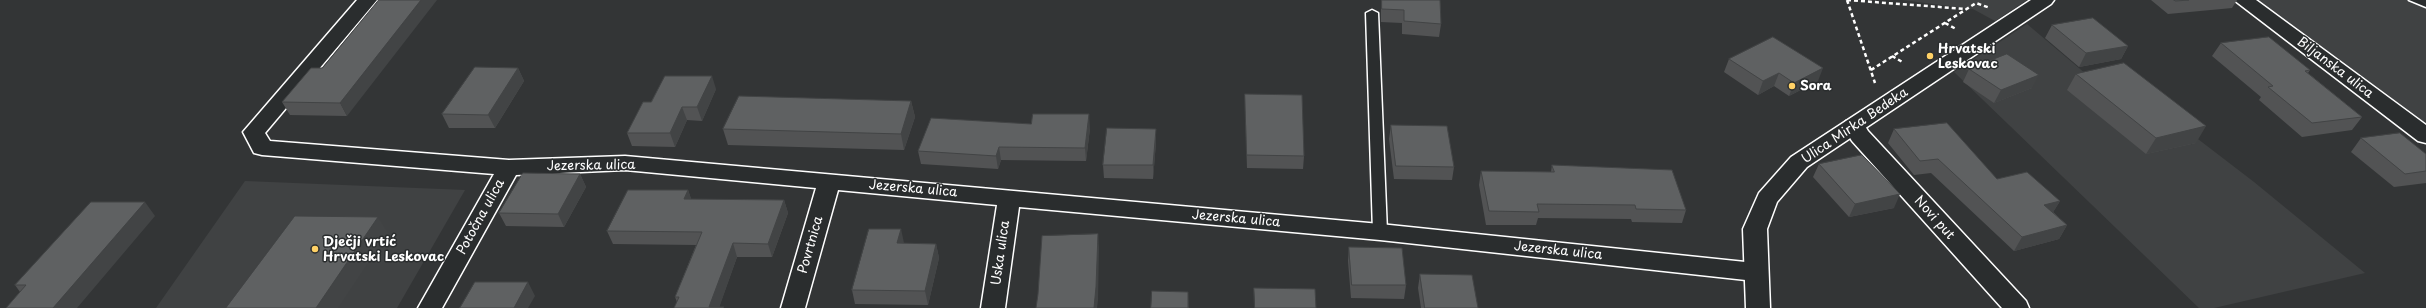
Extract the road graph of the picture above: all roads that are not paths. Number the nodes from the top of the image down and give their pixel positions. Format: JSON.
{"nodes":[{"id":1,"x":368,"y":0,"type":"edge"},
{"id":2,"x":2044,"y":0,"type":"edge"},
{"id":3,"x":2244,"y":0,"type":"edge"},
{"id":4,"x":2415,"y":0,"type":"edge"},
{"id":5,"x":2426,"y":4,"type":"edge"},
{"id":6,"x":1372,"y":13,"type":"dead end"},
{"id":7,"x":1854,"y":126,"type":"junction"},
{"id":8,"x":2426,"y":136,"type":"edge"},
{"id":9,"x":509,"y":168,"type":"junction"},
{"id":10,"x":829,"y":182,"type":"junction"},
{"id":11,"x":1009,"y":198,"type":"junction"},
{"id":12,"x":1380,"y":232,"type":"junction"},
{"id":13,"x":1755,"y":272,"type":"junction"},
{"id":14,"x":430,"y":308,"type":"edge"},
{"id":15,"x":793,"y":308,"type":"edge"},
{"id":16,"x":993,"y":308,"type":"edge"},
{"id":17,"x":1758,"y":308,"type":"edge"},
{"id":18,"x":2017,"y":308,"type":"edge"}],
"edges":[{"from":1,"to":9,"type":"street","name":"Jezerska ulica"},
{"from":2,"to":7,"type":"street","name":"Ulica Mirka Bedeka"},
{"from":3,"to":8,"type":"street","name":"Biljanska ulica"},
{"from":4,"to":5,"type":"lane"},
{"from":6,"to":12,"type":"lane"},
{"from":7,"to":13,"type":"street","name":"Ulica Mirka Bedeka"},
{"from":7,"to":18,"type":"street","name":"Novi put"},
{"from":9,"to":10,"type":"street","name":"Jezerska ulica"},
{"from":9,"to":14,"type":"street","name":"Potočna ulica"},
{"from":10,"to":11,"type":"street","name":"Jezerska ulica"},
{"from":10,"to":15,"type":"street","name":"Povrtnica"},
{"from":11,"to":12,"type":"street","name":"Jezerska ulica"},
{"from":11,"to":16,"type":"street","name":"Uska ulica"},
{"from":12,"to":13,"type":"street","name":"Jezerska ulica"},
{"from":13,"to":17,"type":"street","name":"Ulica Mirka Bedeka"}]}
